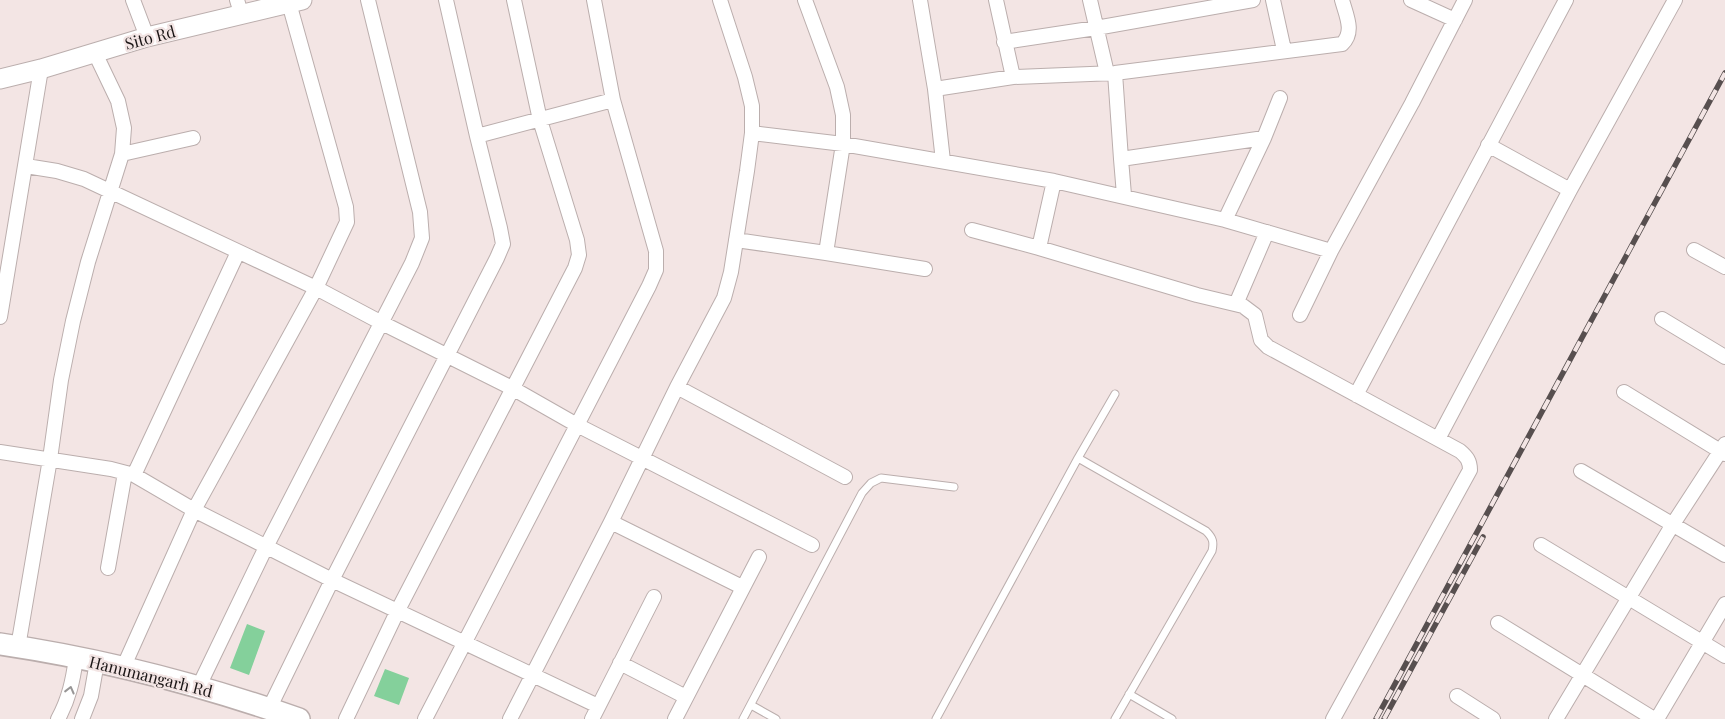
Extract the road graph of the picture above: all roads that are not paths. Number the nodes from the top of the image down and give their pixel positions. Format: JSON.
{"nodes":[{"id":1,"x":133,"y":0,"type":"edge"},
{"id":2,"x":368,"y":0,"type":"edge"},
{"id":3,"x":446,"y":0,"type":"edge"},
{"id":4,"x":514,"y":0,"type":"edge"},
{"id":5,"x":594,"y":0,"type":"edge"},
{"id":6,"x":720,"y":0,"type":"edge"},
{"id":7,"x":805,"y":0,"type":"edge"},
{"id":8,"x":920,"y":0,"type":"edge"},
{"id":9,"x":996,"y":0,"type":"edge"},
{"id":10,"x":1090,"y":0,"type":"edge"},
{"id":11,"x":1253,"y":0,"type":"edge"},
{"id":12,"x":1273,"y":0,"type":"edge"},
{"id":13,"x":1342,"y":0,"type":"edge"},
{"id":14,"x":1411,"y":0,"type":"edge"},
{"id":15,"x":1465,"y":0,"type":"edge"},
{"id":16,"x":1566,"y":0,"type":"edge"},
{"id":17,"x":1675,"y":0,"type":"edge"},
{"id":18,"x":295,"y":2,"type":"edge"},
{"id":19,"x":239,"y":7,"type":"edge"},
{"id":20,"x":1455,"y":20,"type":"junction"},
{"id":21,"x":1096,"y":28,"type":"junction"},
{"id":22,"x":148,"y":37,"type":"junction"},
{"id":23,"x":1004,"y":42,"type":"junction"},
{"id":24,"x":1284,"y":50,"type":"junction"},
{"id":25,"x":95,"y":53,"type":"junction"},
{"id":26,"x":41,"y":69,"type":"junction"},
{"id":27,"x":1111,"y":73,"type":"junction"},
{"id":28,"x":1013,"y":77,"type":"junction"},
{"id":29,"x":0,"y":79,"type":"edge"},
{"id":30,"x":935,"y":89,"type":"junction"},
{"id":31,"x":1280,"y":98,"type":"dead end"},
{"id":32,"x":612,"y":100,"type":"junction"},
{"id":33,"x":540,"y":120,"type":"junction"},
{"id":34,"x":752,"y":133,"type":"junction"},
{"id":35,"x":477,"y":136,"type":"junction"},
{"id":36,"x":192,"y":138,"type":"dead end"},
{"id":37,"x":1264,"y":138,"type":"junction"},
{"id":38,"x":843,"y":144,"type":"junction"},
{"id":39,"x":1488,"y":145,"type":"junction"},
{"id":40,"x":122,"y":154,"type":"junction"},
{"id":41,"x":1121,"y":159,"type":"junction"},
{"id":42,"x":943,"y":162,"type":"junction"},
{"id":43,"x":26,"y":166,"type":"junction"},
{"id":44,"x":1054,"y":181,"type":"junction"},
{"id":45,"x":109,"y":190,"type":"junction"},
{"id":46,"x":1570,"y":190,"type":"junction"},
{"id":47,"x":1124,"y":195,"type":"junction"},
{"id":48,"x":1225,"y":220,"type":"junction"},
{"id":49,"x":972,"y":230,"type":"dead end"},
{"id":50,"x":1267,"y":232,"type":"junction"},
{"id":51,"x":736,"y":240,"type":"junction"},
{"id":52,"x":1039,"y":248,"type":"junction"},
{"id":53,"x":1694,"y":250,"type":"dead end"},
{"id":54,"x":238,"y":252,"type":"junction"},
{"id":55,"x":1331,"y":252,"type":"junction"},
{"id":56,"x":826,"y":253,"type":"junction"},
{"id":57,"x":1725,"y":267,"type":"edge"},
{"id":58,"x":925,"y":269,"type":"dead end"},
{"id":59,"x":316,"y":288,"type":"junction"},
{"id":60,"x":1236,"y":304,"type":"junction"},
{"id":61,"x":1300,"y":315,"type":"dead end"},
{"id":62,"x":0,"y":317,"type":"edge"},
{"id":63,"x":1662,"y":318,"type":"dead end"},
{"id":64,"x":382,"y":323,"type":"junction"},
{"id":65,"x":447,"y":355,"type":"junction"},
{"id":66,"x":1725,"y":357,"type":"edge"},
{"id":67,"x":677,"y":387,"type":"junction"},
{"id":68,"x":512,"y":388,"type":"junction"},
{"id":69,"x":1624,"y":392,"type":"dead end"},
{"id":70,"x":1115,"y":394,"type":"dead end"},
{"id":71,"x":1356,"y":395,"type":"junction"},
{"id":72,"x":577,"y":425,"type":"junction"},
{"id":73,"x":1438,"y":439,"type":"junction"},
{"id":74,"x":1724,"y":450,"type":"edge"},
{"id":75,"x":0,"y":452,"type":"edge"},
{"id":76,"x":642,"y":458,"type":"junction"},
{"id":77,"x":1078,"y":458,"type":"junction"},
{"id":78,"x":50,"y":459,"type":"junction"},
{"id":79,"x":1581,"y":471,"type":"dead end"},
{"id":80,"x":130,"y":474,"type":"junction"},
{"id":81,"x":845,"y":477,"type":"dead end"},
{"id":82,"x":954,"y":487,"type":"dead end"},
{"id":83,"x":194,"y":510,"type":"junction"},
{"id":84,"x":611,"y":522,"type":"junction"},
{"id":85,"x":1672,"y":524,"type":"junction"},
{"id":86,"x":812,"y":544,"type":"dead end"},
{"id":87,"x":1541,"y":545,"type":"dead end"},
{"id":88,"x":266,"y":547,"type":"junction"},
{"id":89,"x":1725,"y":555,"type":"edge"},
{"id":90,"x":759,"y":557,"type":"dead end"},
{"id":91,"x":108,"y":568,"type":"dead end"},
{"id":92,"x":332,"y":580,"type":"junction"},
{"id":93,"x":742,"y":587,"type":"junction"},
{"id":94,"x":1630,"y":597,"type":"junction"},
{"id":95,"x":654,"y":598,"type":"dead end"},
{"id":96,"x":1725,"y":604,"type":"edge"},
{"id":97,"x":397,"y":612,"type":"junction"},
{"id":98,"x":1498,"y":623,"type":"dead end"},
{"id":99,"x":464,"y":642,"type":"junction"},
{"id":100,"x":1702,"y":642,"type":"junction"},
{"id":101,"x":9,"y":646,"type":"edge"},
{"id":102,"x":1725,"y":656,"type":"edge"},
{"id":103,"x":76,"y":658,"type":"junction"},
{"id":104,"x":97,"y":662,"type":"junction"},
{"id":105,"x":620,"y":663,"type":"junction"},
{"id":106,"x":123,"y":668,"type":"junction"},
{"id":107,"x":1582,"y":674,"type":"junction"},
{"id":108,"x":532,"y":675,"type":"junction"},
{"id":109,"x":199,"y":686,"type":"junction"},
{"id":110,"x":1129,"y":694,"type":"junction"},
{"id":111,"x":1457,"y":696,"type":"dead end"},
{"id":112,"x":686,"y":697,"type":"junction"},
{"id":113,"x":751,"y":705,"type":"junction"},
{"id":114,"x":598,"y":706,"type":"junction"},
{"id":115,"x":270,"y":708,"type":"junction"},
{"id":116,"x":58,"y":719,"type":"edge"},
{"id":117,"x":82,"y":719,"type":"edge"},
{"id":118,"x":299,"y":719,"type":"edge"},
{"id":119,"x":346,"y":719,"type":"edge"},
{"id":120,"x":425,"y":719,"type":"edge"},
{"id":121,"x":510,"y":719,"type":"edge"},
{"id":122,"x":592,"y":719,"type":"edge"},
{"id":123,"x":675,"y":719,"type":"edge"},
{"id":124,"x":743,"y":719,"type":"edge"},
{"id":125,"x":776,"y":719,"type":"edge"},
{"id":126,"x":936,"y":719,"type":"edge"},
{"id":127,"x":1114,"y":719,"type":"edge"},
{"id":128,"x":1172,"y":719,"type":"edge"},
{"id":129,"x":1333,"y":719,"type":"edge"},
{"id":130,"x":1493,"y":719,"type":"edge"},
{"id":131,"x":1556,"y":719,"type":"edge"},
{"id":132,"x":1656,"y":719,"type":"edge"}],
"edges":[{"from":1,"to":22,"type":"street"},
{"from":2,"to":64,"type":"street"},
{"from":3,"to":35,"type":"street"},
{"from":4,"to":33,"type":"street"},
{"from":5,"to":32,"type":"street"},
{"from":6,"to":34,"type":"street"},
{"from":7,"to":38,"type":"street"},
{"from":8,"to":30,"type":"street"},
{"from":9,"to":23,"type":"street"},
{"from":10,"to":21,"type":"street"},
{"from":11,"to":21,"type":"street"},
{"from":12,"to":24,"type":"street"},
{"from":13,"to":24,"type":"street"},
{"from":14,"to":20,"type":"street"},
{"from":15,"to":20,"type":"street"},
{"from":16,"to":39,"type":"street"},
{"from":17,"to":46,"type":"street"},
{"from":18,"to":19,"type":"main road","name":"Sito Rd"},
{"from":18,"to":59,"type":"street"},
{"from":19,"to":22,"type":"main road","name":"Sito Rd"},
{"from":20,"to":55,"type":"street"},
{"from":21,"to":23,"type":"street"},
{"from":21,"to":27,"type":"street"},
{"from":22,"to":25,"type":"main road","name":"Sito Rd"},
{"from":23,"to":28,"type":"street"},
{"from":24,"to":27,"type":"street"},
{"from":25,"to":26,"type":"main road","name":"Sito Rd"},
{"from":25,"to":40,"type":"street"},
{"from":26,"to":29,"type":"main road","name":"Sito Rd"},
{"from":26,"to":43,"type":"street"},
{"from":27,"to":28,"type":"street"},
{"from":27,"to":41,"type":"street"},
{"from":28,"to":30,"type":"street"},
{"from":30,"to":42,"type":"street"},
{"from":31,"to":37,"type":"street"},
{"from":32,"to":33,"type":"street"},
{"from":32,"to":72,"type":"street"},
{"from":33,"to":35,"type":"street"},
{"from":33,"to":68,"type":"street"},
{"from":34,"to":38,"type":"street"},
{"from":34,"to":51,"type":"street"},
{"from":35,"to":65,"type":"street"},
{"from":36,"to":40,"type":"street"},
{"from":37,"to":41,"type":"street"},
{"from":37,"to":48,"type":"street"},
{"from":38,"to":42,"type":"street"},
{"from":38,"to":56,"type":"street"},
{"from":39,"to":46,"type":"street"},
{"from":39,"to":71,"type":"street"},
{"from":40,"to":45,"type":"street"},
{"from":41,"to":47,"type":"street"},
{"from":42,"to":44,"type":"street"},
{"from":43,"to":45,"type":"street"},
{"from":43,"to":62,"type":"street"},
{"from":44,"to":47,"type":"street"},
{"from":44,"to":52,"type":"street"},
{"from":45,"to":54,"type":"street"},
{"from":45,"to":78,"type":"street"},
{"from":46,"to":73,"type":"street"},
{"from":47,"to":48,"type":"street"},
{"from":48,"to":50,"type":"street"},
{"from":49,"to":52,"type":"street"},
{"from":50,"to":55,"type":"street"},
{"from":50,"to":60,"type":"street"},
{"from":51,"to":56,"type":"street"},
{"from":51,"to":67,"type":"street"},
{"from":52,"to":60,"type":"street"},
{"from":53,"to":57,"type":"street"},
{"from":54,"to":59,"type":"street"},
{"from":54,"to":80,"type":"street"},
{"from":55,"to":61,"type":"street"},
{"from":56,"to":58,"type":"street"},
{"from":59,"to":64,"type":"street"},
{"from":59,"to":83,"type":"street"},
{"from":60,"to":71,"type":"street"},
{"from":63,"to":66,"type":"street"},
{"from":64,"to":65,"type":"street"},
{"from":64,"to":88,"type":"street"},
{"from":65,"to":68,"type":"street"},
{"from":65,"to":92,"type":"street"},
{"from":67,"to":76,"type":"street"},
{"from":67,"to":81,"type":"street"},
{"from":68,"to":72,"type":"street"},
{"from":68,"to":97,"type":"street"},
{"from":69,"to":74,"type":"street"},
{"from":70,"to":77,"type":"lane"},
{"from":71,"to":73,"type":"street"},
{"from":72,"to":76,"type":"street"},
{"from":72,"to":99,"type":"street"},
{"from":73,"to":129,"type":"street"},
{"from":74,"to":85,"type":"street"},
{"from":75,"to":78,"type":"street"},
{"from":76,"to":84,"type":"street"},
{"from":76,"to":86,"type":"street"},
{"from":77,"to":110,"type":"lane"},
{"from":77,"to":126,"type":"lane"},
{"from":78,"to":80,"type":"street"},
{"from":78,"to":101,"type":"street"},
{"from":79,"to":85,"type":"street"},
{"from":80,"to":83,"type":"street"},
{"from":80,"to":91,"type":"street"},
{"from":82,"to":113,"type":"lane"},
{"from":83,"to":88,"type":"street"},
{"from":83,"to":106,"type":"street"},
{"from":84,"to":93,"type":"street"},
{"from":84,"to":108,"type":"street"},
{"from":85,"to":89,"type":"street"},
{"from":85,"to":94,"type":"street"},
{"from":87,"to":94,"type":"street"},
{"from":88,"to":92,"type":"street"},
{"from":88,"to":109,"type":"street"},
{"from":90,"to":93,"type":"street"},
{"from":92,"to":97,"type":"street"},
{"from":92,"to":115,"type":"street"},
{"from":93,"to":112,"type":"street"},
{"from":94,"to":100,"type":"street"},
{"from":94,"to":107,"type":"street"},
{"from":95,"to":105,"type":"street"},
{"from":96,"to":100,"type":"street"},
{"from":97,"to":99,"type":"street"},
{"from":97,"to":119,"type":"street"},
{"from":98,"to":107,"type":"street"},
{"from":99,"to":108,"type":"street"},
{"from":99,"to":120,"type":"street"},
{"from":100,"to":102,"type":"street"},
{"from":100,"to":132,"type":"street"},
{"from":101,"to":103,"type":"main road","name":"Hanumangarh Rd"},
{"from":103,"to":104,"type":"main road","name":"Hanumangarh Rd"},
{"from":116,"to":103,"type":"street","one_way":true},
{"from":104,"to":106,"type":"main road","name":"Hanumangarh Rd"},
{"from":104,"to":117,"type":"street"},
{"from":105,"to":112,"type":"street"},
{"from":105,"to":114,"type":"street"},
{"from":106,"to":109,"type":"main road","name":"Hanumangarh Rd"},
{"from":107,"to":131,"type":"street"},
{"from":107,"to":132,"type":"street"},
{"from":108,"to":114,"type":"street"},
{"from":108,"to":121,"type":"street"},
{"from":109,"to":115,"type":"main road","name":"Hanumangarh Rd"},
{"from":110,"to":127,"type":"lane"},
{"from":110,"to":128,"type":"lane"},
{"from":111,"to":130,"type":"street"},
{"from":112,"to":123,"type":"street"},
{"from":113,"to":124,"type":"lane"},
{"from":113,"to":125,"type":"lane"},
{"from":114,"to":122,"type":"street"},
{"from":115,"to":118,"type":"main road","name":"Hanumangarh Rd"}]}
